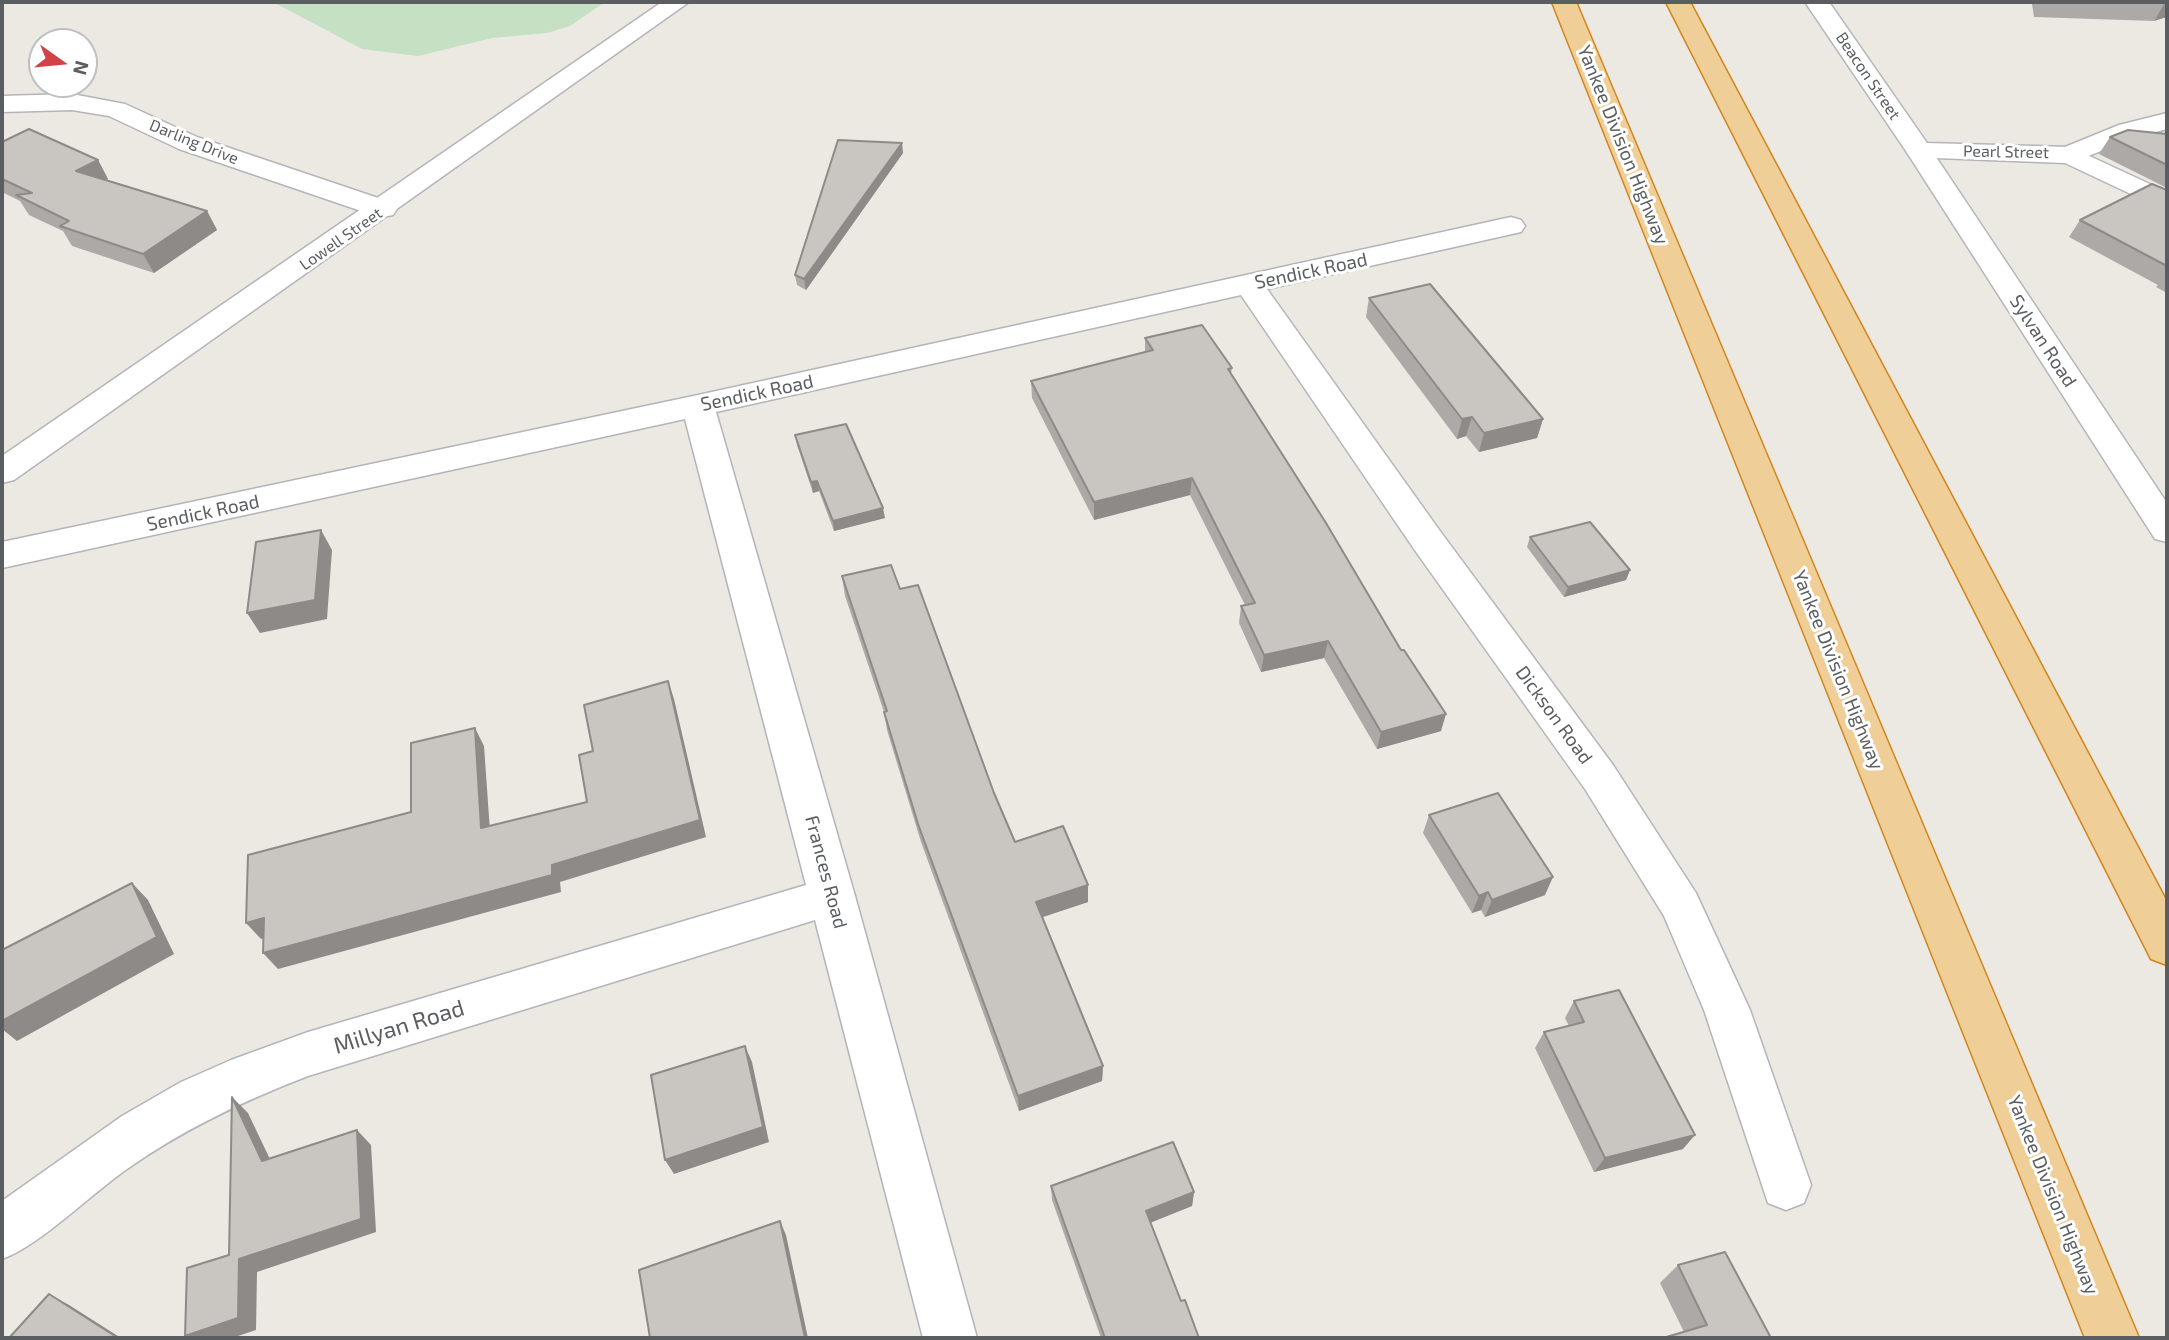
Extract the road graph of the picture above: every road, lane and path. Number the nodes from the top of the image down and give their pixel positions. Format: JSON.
{"nodes":[{"id":1,"x":677,"y":2,"type":"edge"},
{"id":2,"x":1564,"y":2,"type":"edge"},
{"id":3,"x":1678,"y":2,"type":"edge"},
{"id":4,"x":1817,"y":2,"type":"edge"},
{"id":5,"x":2,"y":104,"type":"edge"},
{"id":6,"x":2167,"y":121,"type":"edge"},
{"id":7,"x":1919,"y":151,"type":"junction"},
{"id":8,"x":2070,"y":155,"type":"junction"},
{"id":9,"x":2167,"y":203,"type":"edge"},
{"id":10,"x":383,"y":209,"type":"junction"},
{"id":11,"x":1511,"y":226,"type":"dead end"},
{"id":12,"x":1249,"y":285,"type":"junction"},
{"id":13,"x":698,"y":406,"type":"junction"},
{"id":14,"x":2,"y":472,"type":"edge"},
{"id":15,"x":2167,"y":530,"type":"edge"},
{"id":16,"x":2,"y":555,"type":"edge"},
{"id":17,"x":833,"y":896,"type":"junction"},
{"id":18,"x":2167,"y":945,"type":"edge"},
{"id":19,"x":1786,"y":1185,"type":"dead end"},
{"id":20,"x":2,"y":1234,"type":"edge"},
{"id":21,"x":950,"y":1338,"type":"edge"},
{"id":22,"x":2112,"y":1338,"type":"edge"}],
"edges":[{"from":1,"to":10,"type":"street","name":"Lowell Street"},
{"from":2,"to":22,"type":"highway","name":"Yankee Division Highway"},
{"from":3,"to":18,"type":"highway"},
{"from":4,"to":7,"type":"street","name":"Beacon Street"},
{"from":5,"to":10,"type":"street","name":"Darling Drive"},
{"from":6,"to":8,"type":"street"},
{"from":7,"to":8,"type":"street","name":"Pearl Street"},
{"from":7,"to":15,"type":"street","name":"Sylvan Road"},
{"from":8,"to":9,"type":"street","name":"Pearl Street"},
{"from":10,"to":14,"type":"street","name":"Lowell Street"},
{"from":11,"to":12,"type":"street","name":"Sendick Road"},
{"from":12,"to":13,"type":"street","name":"Sendick Road"},
{"from":12,"to":19,"type":"street","name":"Dickson Road"},
{"from":13,"to":16,"type":"street","name":"Sendick Road"},
{"from":13,"to":17,"type":"street","name":"Frances Road"},
{"from":17,"to":20,"type":"street","name":"Millyan Road"},
{"from":17,"to":21,"type":"street","name":"Frances Road"}]}
